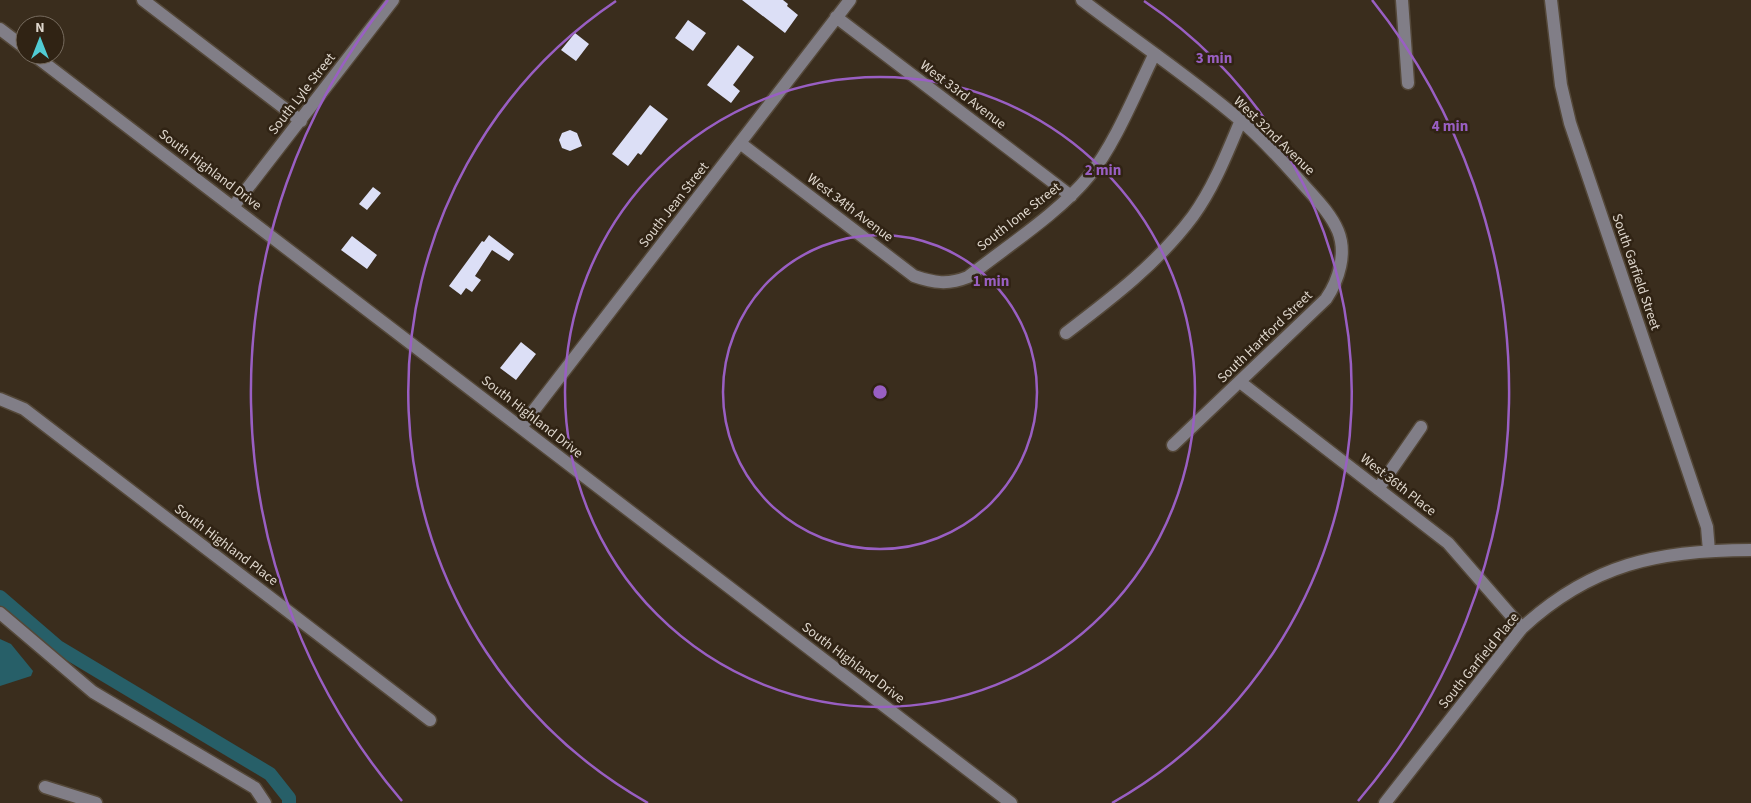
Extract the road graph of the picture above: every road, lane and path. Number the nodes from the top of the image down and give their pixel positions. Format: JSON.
{"nodes":[{"id":1,"x":143,"y":0,"type":"edge"},
{"id":2,"x":393,"y":0,"type":"edge"},
{"id":3,"x":850,"y":0,"type":"edge"},
{"id":4,"x":1082,"y":0,"type":"edge"},
{"id":5,"x":1402,"y":0,"type":"edge"},
{"id":6,"x":1551,"y":0,"type":"edge"},
{"id":7,"x":836,"y":17,"type":"junction"},
{"id":8,"x":0,"y":29,"type":"edge"},
{"id":9,"x":15,"y":40,"type":"edge"},
{"id":10,"x":1154,"y":55,"type":"junction"},
{"id":11,"x":47,"y":65,"type":"edge"},
{"id":12,"x":1408,"y":83,"type":"dead end"},
{"id":13,"x":301,"y":120,"type":"junction"},
{"id":14,"x":1241,"y":120,"type":"junction"},
{"id":15,"x":740,"y":143,"type":"junction"},
{"id":16,"x":1071,"y":196,"type":"junction"},
{"id":17,"x":233,"y":207,"type":"junction"},
{"id":18,"x":1338,"y":232,"type":"joint"},
{"id":19,"x":948,"y":284,"type":"joint"},
{"id":20,"x":1066,"y":333,"type":"dead end"},
{"id":21,"x":1240,"y":382,"type":"junction"},
{"id":22,"x":0,"y":399,"type":"edge"},
{"id":23,"x":521,"y":427,"type":"junction"},
{"id":24,"x":1421,"y":427,"type":"dead end"},
{"id":25,"x":1173,"y":445,"type":"dead end"},
{"id":26,"x":1378,"y":489,"type":"junction"},
{"id":27,"x":1709,"y":550,"type":"junction"},
{"id":28,"x":1751,"y":550,"type":"edge"},
{"id":29,"x":0,"y":613,"type":"edge"},
{"id":30,"x":1522,"y":628,"type":"junction"},
{"id":31,"x":430,"y":720,"type":"dead end"},
{"id":32,"x":45,"y":787,"type":"dead end"},
{"id":33,"x":96,"y":803,"type":"edge"},
{"id":34,"x":265,"y":803,"type":"edge"},
{"id":35,"x":1010,"y":803,"type":"edge"},
{"id":36,"x":1385,"y":803,"type":"edge"}],
"edges":[{"from":1,"to":13,"type":"street"},
{"from":2,"to":13,"type":"street","name":"South Lyle Street"},
{"from":3,"to":7,"type":"street","name":"South Jean Street"},
{"from":4,"to":10,"type":"street","name":"West 32nd Avenue"},
{"from":5,"to":12,"type":"street"},
{"from":6,"to":27,"type":"street","name":"South Garfield Street"},
{"from":7,"to":15,"type":"street","name":"South Jean Street"},
{"from":7,"to":16,"type":"street","name":"West 33rd Avenue"},
{"from":8,"to":9,"type":"street"},
{"from":10,"to":14,"type":"street","name":"West 32nd Avenue"},
{"from":10,"to":16,"type":"street","name":"South Ione Street"},
{"from":11,"to":17,"type":"street","name":"South Highland Drive"},
{"from":13,"to":17,"type":"street","name":"South Lyle Street"},
{"from":14,"to":18,"type":"street","name":"West 32nd Avenue"},
{"from":14,"to":20,"type":"street"},
{"from":15,"to":19,"type":"street","name":"West 34th Avenue"},
{"from":15,"to":23,"type":"street","name":"South Jean Street"},
{"from":16,"to":19,"type":"street","name":"South Ione Street"},
{"from":17,"to":23,"type":"street","name":"South Highland Drive"},
{"from":18,"to":21,"type":"street","name":"South Hartford Street"},
{"from":21,"to":25,"type":"street","name":"South Hartford Street"},
{"from":21,"to":26,"type":"street","name":"West 36th Place"},
{"from":22,"to":31,"type":"street","name":"South Highland Place"},
{"from":23,"to":35,"type":"street","name":"South Highland Drive"},
{"from":24,"to":26,"type":"street"},
{"from":26,"to":30,"type":"street","name":"West 36th Place"},
{"from":27,"to":28,"type":"street","name":"South Garfield Place"},
{"from":27,"to":30,"type":"street","name":"South Garfield Place"},
{"from":29,"to":34,"type":"street"},
{"from":30,"to":36,"type":"street","name":"South Garfield Place"},
{"from":32,"to":33,"type":"street"}]}
